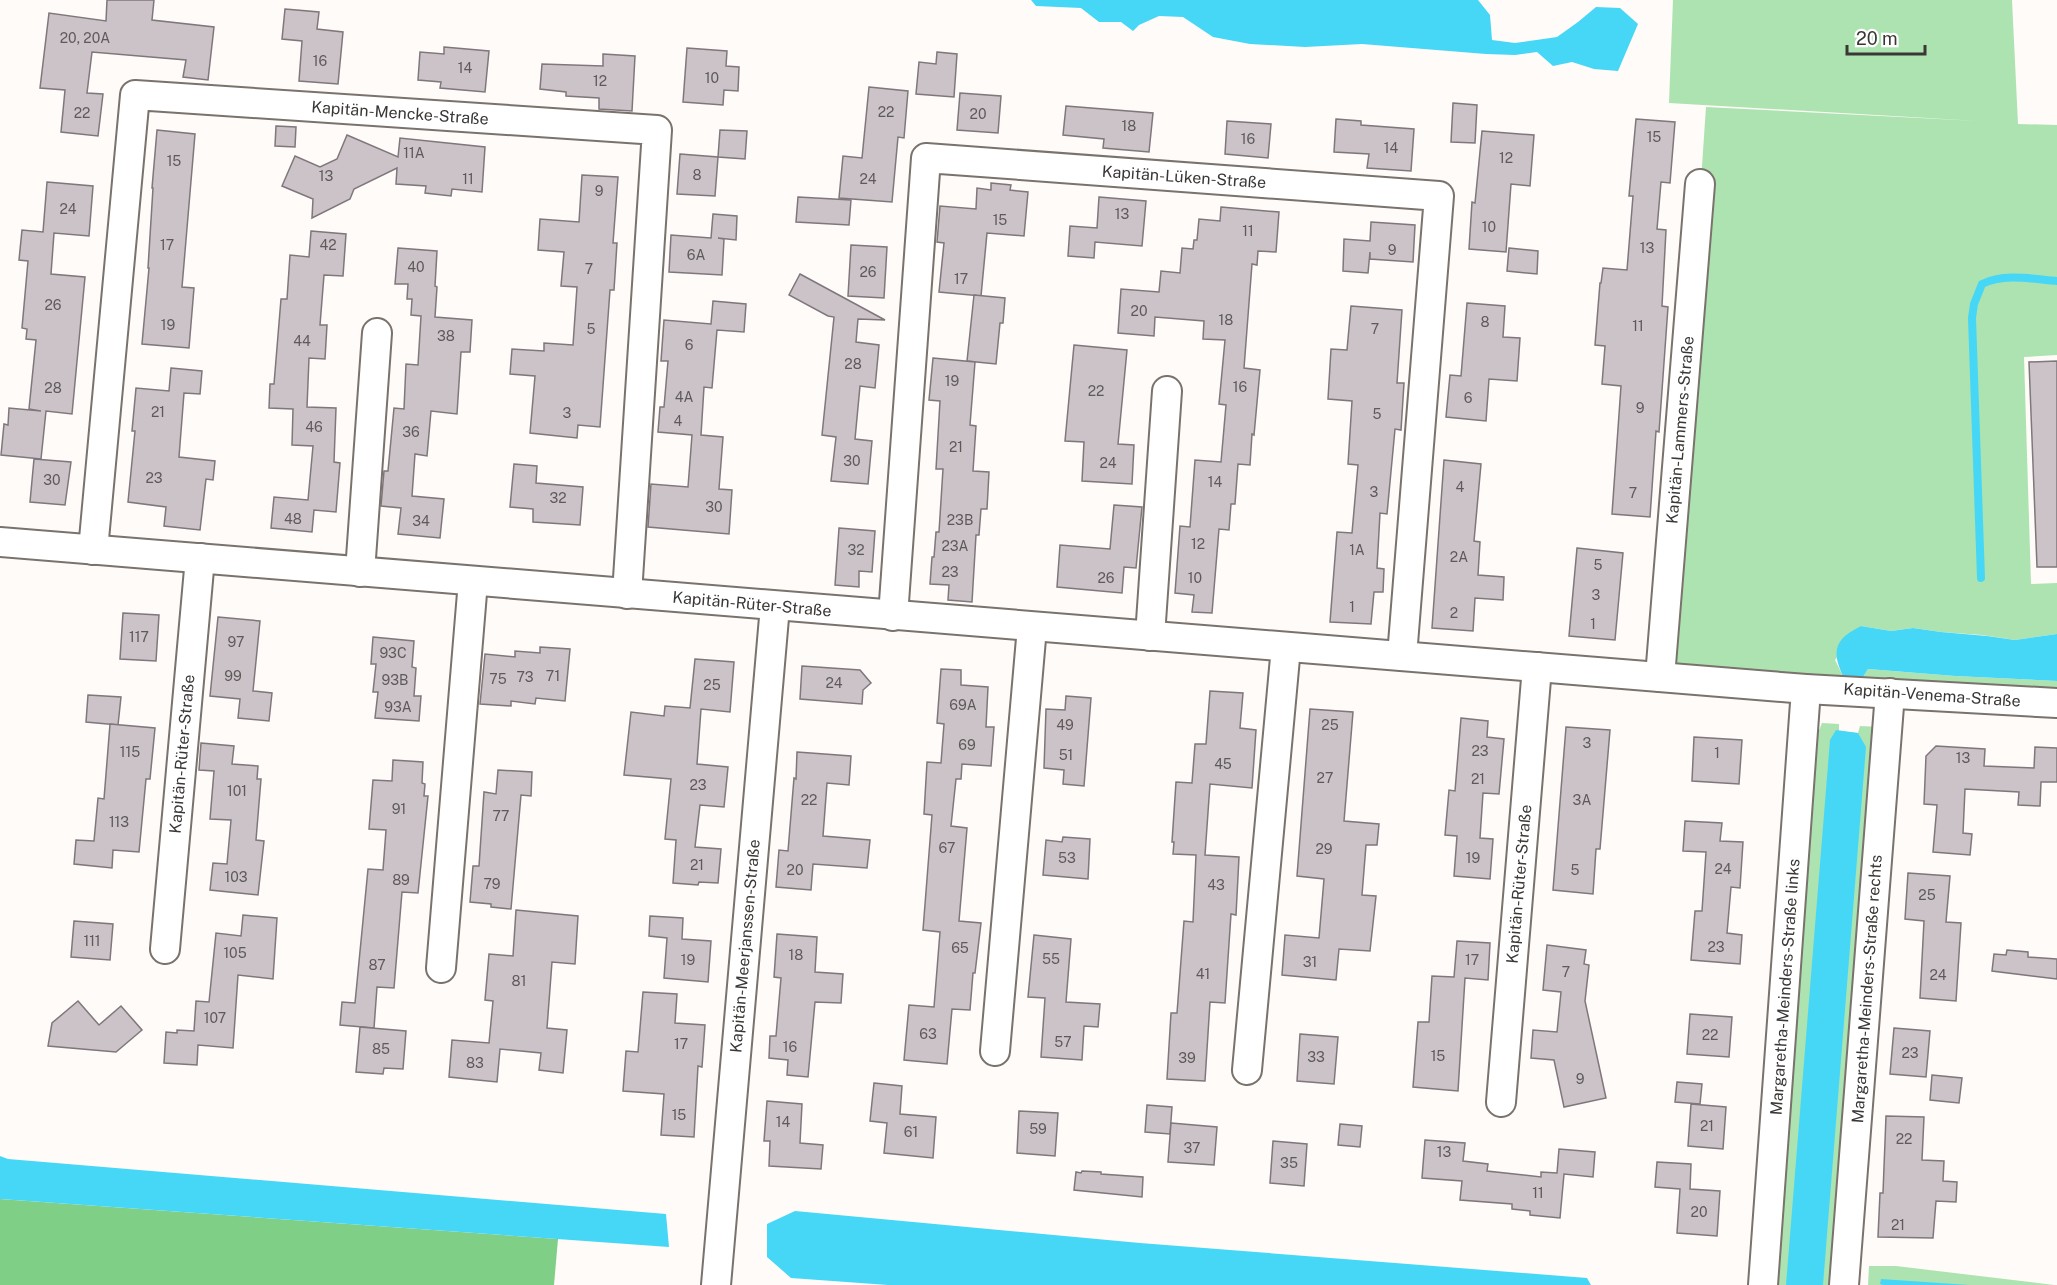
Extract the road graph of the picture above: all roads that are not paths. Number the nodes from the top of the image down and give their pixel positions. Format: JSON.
{"nodes":[{"id":1,"x":1700,"y":184,"type":"dead end"},
{"id":2,"x":377,"y":333,"type":"dead end"},
{"id":3,"x":1167,"y":391,"type":"dead end"},
{"id":4,"x":0,"y":542,"type":"edge"},
{"id":5,"x":93,"y":550,"type":"junction"},
{"id":6,"x":200,"y":558,"type":"junction"},
{"id":7,"x":360,"y":572,"type":"junction"},
{"id":8,"x":473,"y":581,"type":"junction"},
{"id":9,"x":627,"y":594,"type":"junction"},
{"id":10,"x":775,"y":606,"type":"junction"},
{"id":11,"x":893,"y":616,"type":"junction"},
{"id":12,"x":1032,"y":627,"type":"junction"},
{"id":13,"x":1150,"y":636,"type":"junction"},
{"id":14,"x":1286,"y":647,"type":"junction"},
{"id":15,"x":1402,"y":656,"type":"junction"},
{"id":16,"x":1537,"y":667,"type":"junction"},
{"id":17,"x":1660,"y":677,"type":"junction"},
{"id":18,"x":1806,"y":688,"type":"junction"},
{"id":19,"x":1890,"y":693,"type":"junction"},
{"id":20,"x":2057,"y":703,"type":"edge"},
{"id":21,"x":165,"y":949,"type":"dead end"},
{"id":22,"x":441,"y":968,"type":"dead end"},
{"id":23,"x":995,"y":1051,"type":"dead end"},
{"id":24,"x":1247,"y":1070,"type":"dead end"},
{"id":25,"x":1501,"y":1102,"type":"dead end"},
{"id":26,"x":716,"y":1285,"type":"edge"},
{"id":27,"x":1763,"y":1285,"type":"edge"},
{"id":28,"x":1844,"y":1285,"type":"edge"}],
"edges":[{"from":1,"to":17,"type":"street","name":"Kapitän-Lammers-Straße"},
{"from":2,"to":7,"type":"street"},
{"from":3,"to":13,"type":"street"},
{"from":4,"to":5,"type":"street","name":"Kapitän-Rüter-Straße"},
{"from":5,"to":6,"type":"street","name":"Kapitän-Rüter-Straße"},
{"from":5,"to":9,"type":"street","name":"Kapitän-Mencke-Straße"},
{"from":6,"to":7,"type":"street","name":"Kapitän-Rüter-Straße"},
{"from":6,"to":21,"type":"street","name":"Kapitän-Rüter-Straße"},
{"from":7,"to":8,"type":"street","name":"Kapitän-Rüter-Straße"},
{"from":8,"to":9,"type":"street","name":"Kapitän-Rüter-Straße"},
{"from":8,"to":22,"type":"street"},
{"from":9,"to":10,"type":"street","name":"Kapitän-Rüter-Straße"},
{"from":10,"to":11,"type":"street","name":"Kapitän-Rüter-Straße"},
{"from":10,"to":26,"type":"street","name":"Kapitän-Meerjanssen-Straße"},
{"from":11,"to":12,"type":"street","name":"Kapitän-Rüter-Straße"},
{"from":11,"to":15,"type":"street","name":"Kapitän-Lüken-Straße"},
{"from":12,"to":13,"type":"street","name":"Kapitän-Rüter-Straße"},
{"from":12,"to":23,"type":"street"},
{"from":13,"to":14,"type":"street","name":"Kapitän-Rüter-Straße"},
{"from":14,"to":15,"type":"street","name":"Kapitän-Rüter-Straße"},
{"from":14,"to":24,"type":"street"},
{"from":15,"to":16,"type":"street","name":"Kapitän-Rüter-Straße"},
{"from":16,"to":17,"type":"street","name":"Kapitän-Rüter-Straße"},
{"from":16,"to":25,"type":"street","name":"Kapitän-Rüter-Straße"},
{"from":17,"to":18,"type":"street","name":"Kapitän-Rüter-Straße"},
{"from":18,"to":19,"type":"street","name":"Kapitän-Venema-Straße"},
{"from":18,"to":27,"type":"street","name":"Margaretha-Meinders-Straße links"},
{"from":19,"to":20,"type":"street","name":"Kapitän-Venema-Straße"},
{"from":19,"to":28,"type":"street","name":"Margaretha-Meinders-Straße rechts"}]}
